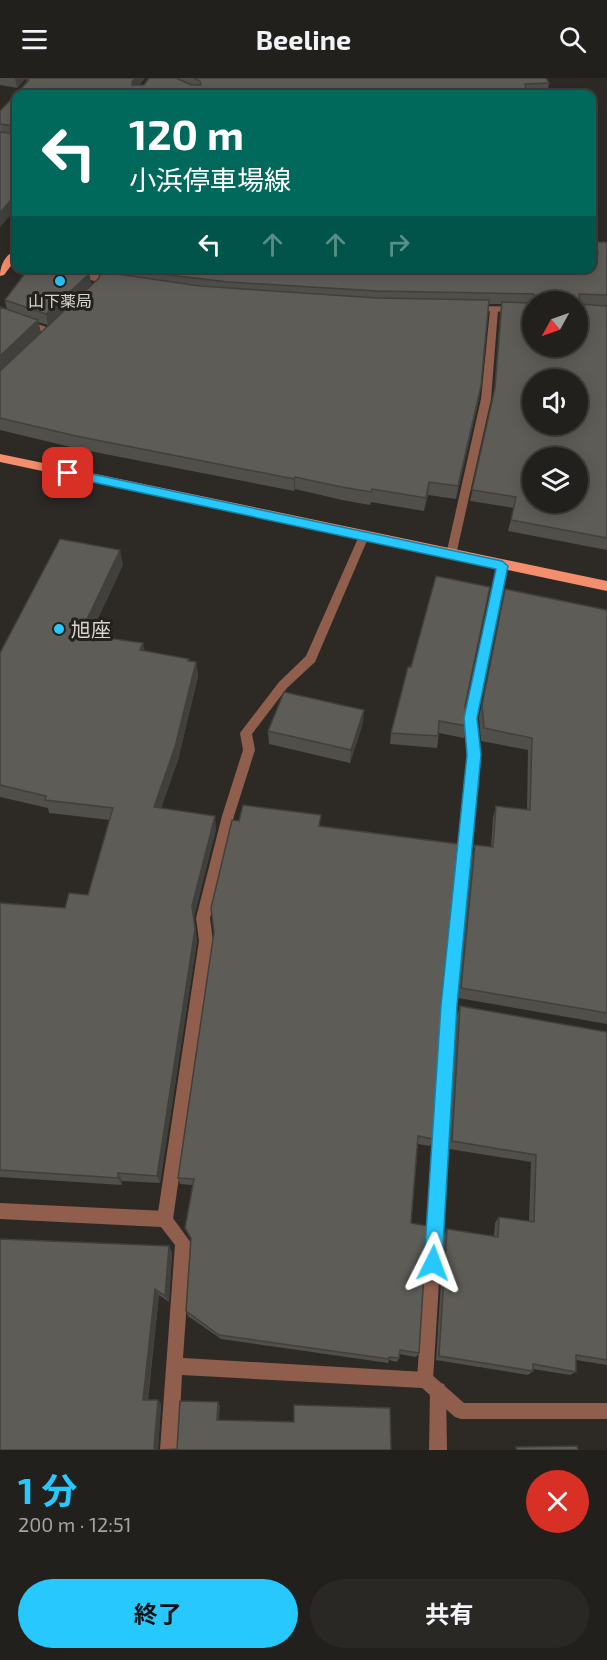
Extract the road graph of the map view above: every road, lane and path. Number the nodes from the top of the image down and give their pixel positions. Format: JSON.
{"nodes":[{"id":1,"x":12,"y":258,"type":"edge"},
{"id":2,"x":0,"y":273,"type":"edge"},
{"id":3,"x":77,"y":273,"type":"edge"},
{"id":4,"x":104,"y":273,"type":"edge"},
{"id":5,"x":120,"y":282,"type":"edge"},
{"id":6,"x":97,"y":283,"type":"junction"},
{"id":7,"x":459,"y":309,"type":"edge"},
{"id":8,"x":494,"y":310,"type":"junction"},
{"id":9,"x":522,"y":310,"type":"edge"},
{"id":10,"x":0,"y":314,"type":"edge"},
{"id":11,"x":57,"y":324,"type":"edge"},
{"id":12,"x":49,"y":331,"type":"junction"},
{"id":13,"x":41,"y":339,"type":"edge"},
{"id":14,"x":0,"y":458,"type":"edge"},
{"id":15,"x":364,"y":536,"type":"junction"},
{"id":16,"x":451,"y":555,"type":"junction"},
{"id":17,"x":502,"y":566,"type":"junction"},
{"id":18,"x":607,"y":586,"type":"edge"},
{"id":19,"x":0,"y":1211,"type":"edge"},
{"id":20,"x":165,"y":1219,"type":"junction"},
{"id":21,"x":174,"y":1366,"type":"junction"},
{"id":22,"x":431,"y":1385,"type":"junction"},
{"id":23,"x":607,"y":1411,"type":"edge"},
{"id":24,"x":169,"y":1450,"type":"edge"},
{"id":25,"x":438,"y":1450,"type":"edge"}],
"edges":[{"from":1,"to":2,"type":"main road"},
{"from":3,"to":6,"type":"street"},
{"from":4,"to":6,"type":"street"},
{"from":5,"to":6,"type":"street"},
{"from":7,"to":8,"type":"street"},
{"from":8,"to":9,"type":"street"},
{"from":8,"to":16,"type":"street"},
{"from":10,"to":12,"type":"street"},
{"from":11,"to":12,"type":"street"},
{"from":12,"to":13,"type":"street"},
{"from":14,"to":15,"type":"main road"},
{"from":15,"to":16,"type":"main road"},
{"from":15,"to":20,"type":"street"},
{"from":16,"to":17,"type":"main road"},
{"from":17,"to":18,"type":"main road"},
{"from":17,"to":22,"type":"street"},
{"from":19,"to":20,"type":"street"},
{"from":20,"to":21,"type":"street"},
{"from":21,"to":22,"type":"street"},
{"from":21,"to":24,"type":"street"},
{"from":22,"to":23,"type":"street"},
{"from":22,"to":25,"type":"street"}]}
